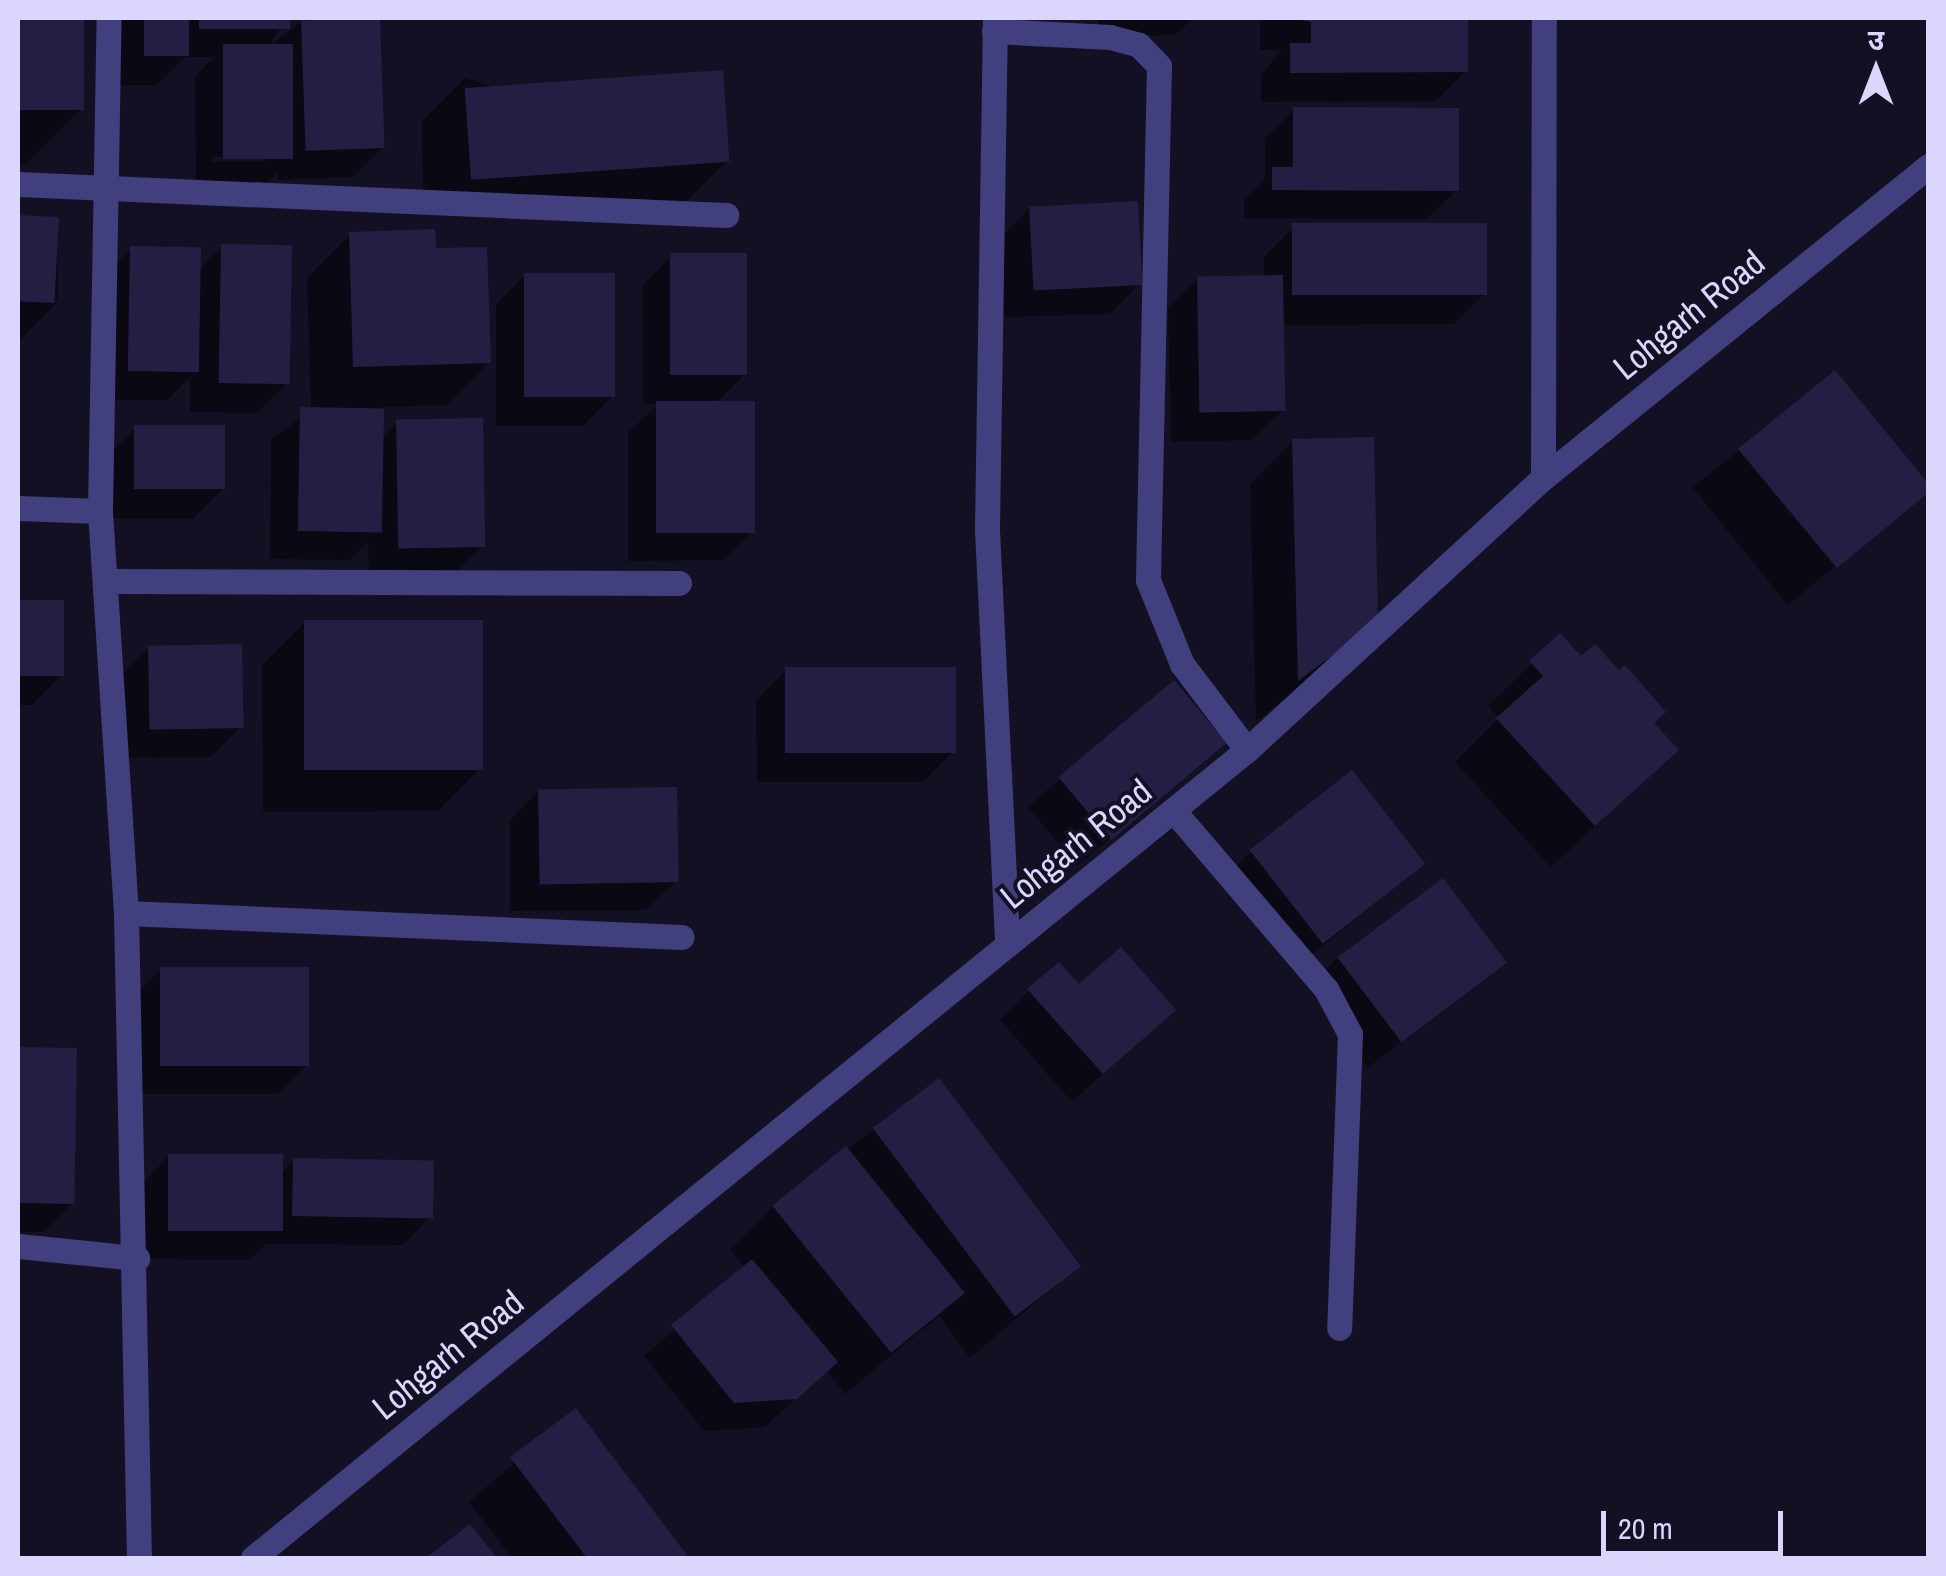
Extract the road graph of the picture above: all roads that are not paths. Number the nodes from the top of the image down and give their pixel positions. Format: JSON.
{"nodes":[{"id":1,"x":109,"y":18,"type":"edge"},
{"id":2,"x":1544,"y":18,"type":"edge"},
{"id":3,"x":994,"y":24,"type":"edge"},
{"id":4,"x":1928,"y":166,"type":"edge"},
{"id":5,"x":18,"y":184,"type":"edge"},
{"id":6,"x":103,"y":189,"type":"junction"},
{"id":7,"x":726,"y":215,"type":"dead end"},
{"id":8,"x":1542,"y":478,"type":"junction"},
{"id":9,"x":18,"y":508,"type":"edge"},
{"id":10,"x":100,"y":512,"type":"junction"},
{"id":11,"x":106,"y":581,"type":"junction"},
{"id":12,"x":679,"y":583,"type":"dead end"},
{"id":13,"x":1247,"y":750,"type":"junction"},
{"id":14,"x":1174,"y":810,"type":"junction"},
{"id":15,"x":126,"y":913,"type":"junction"},
{"id":16,"x":681,"y":937,"type":"dead end"},
{"id":17,"x":1007,"y":946,"type":"junction"},
{"id":18,"x":18,"y":1246,"type":"edge"},
{"id":19,"x":137,"y":1258,"type":"junction"},
{"id":20,"x":1339,"y":1328,"type":"dead end"},
{"id":21,"x":139,"y":1558,"type":"edge"},
{"id":22,"x":253,"y":1558,"type":"edge"}],
"edges":[{"from":1,"to":6,"type":"street"},
{"from":2,"to":8,"type":"street"},
{"from":3,"to":13,"type":"street"},
{"from":3,"to":17,"type":"street"},
{"from":4,"to":8,"type":"street","name":"Lohgarh Road"},
{"from":5,"to":6,"type":"street"},
{"from":6,"to":7,"type":"street"},
{"from":6,"to":10,"type":"street"},
{"from":8,"to":13,"type":"street","name":"Lohgarh Road"},
{"from":9,"to":10,"type":"street"},
{"from":10,"to":11,"type":"street"},
{"from":11,"to":12,"type":"street"},
{"from":11,"to":15,"type":"street"},
{"from":13,"to":14,"type":"street","name":"Lohgarh Road"},
{"from":14,"to":17,"type":"street","name":"Lohgarh Road"},
{"from":14,"to":20,"type":"street"},
{"from":15,"to":16,"type":"street"},
{"from":15,"to":19,"type":"street"},
{"from":17,"to":22,"type":"street","name":"Lohgarh Road"},
{"from":18,"to":19,"type":"street"},
{"from":19,"to":21,"type":"street"}]}
